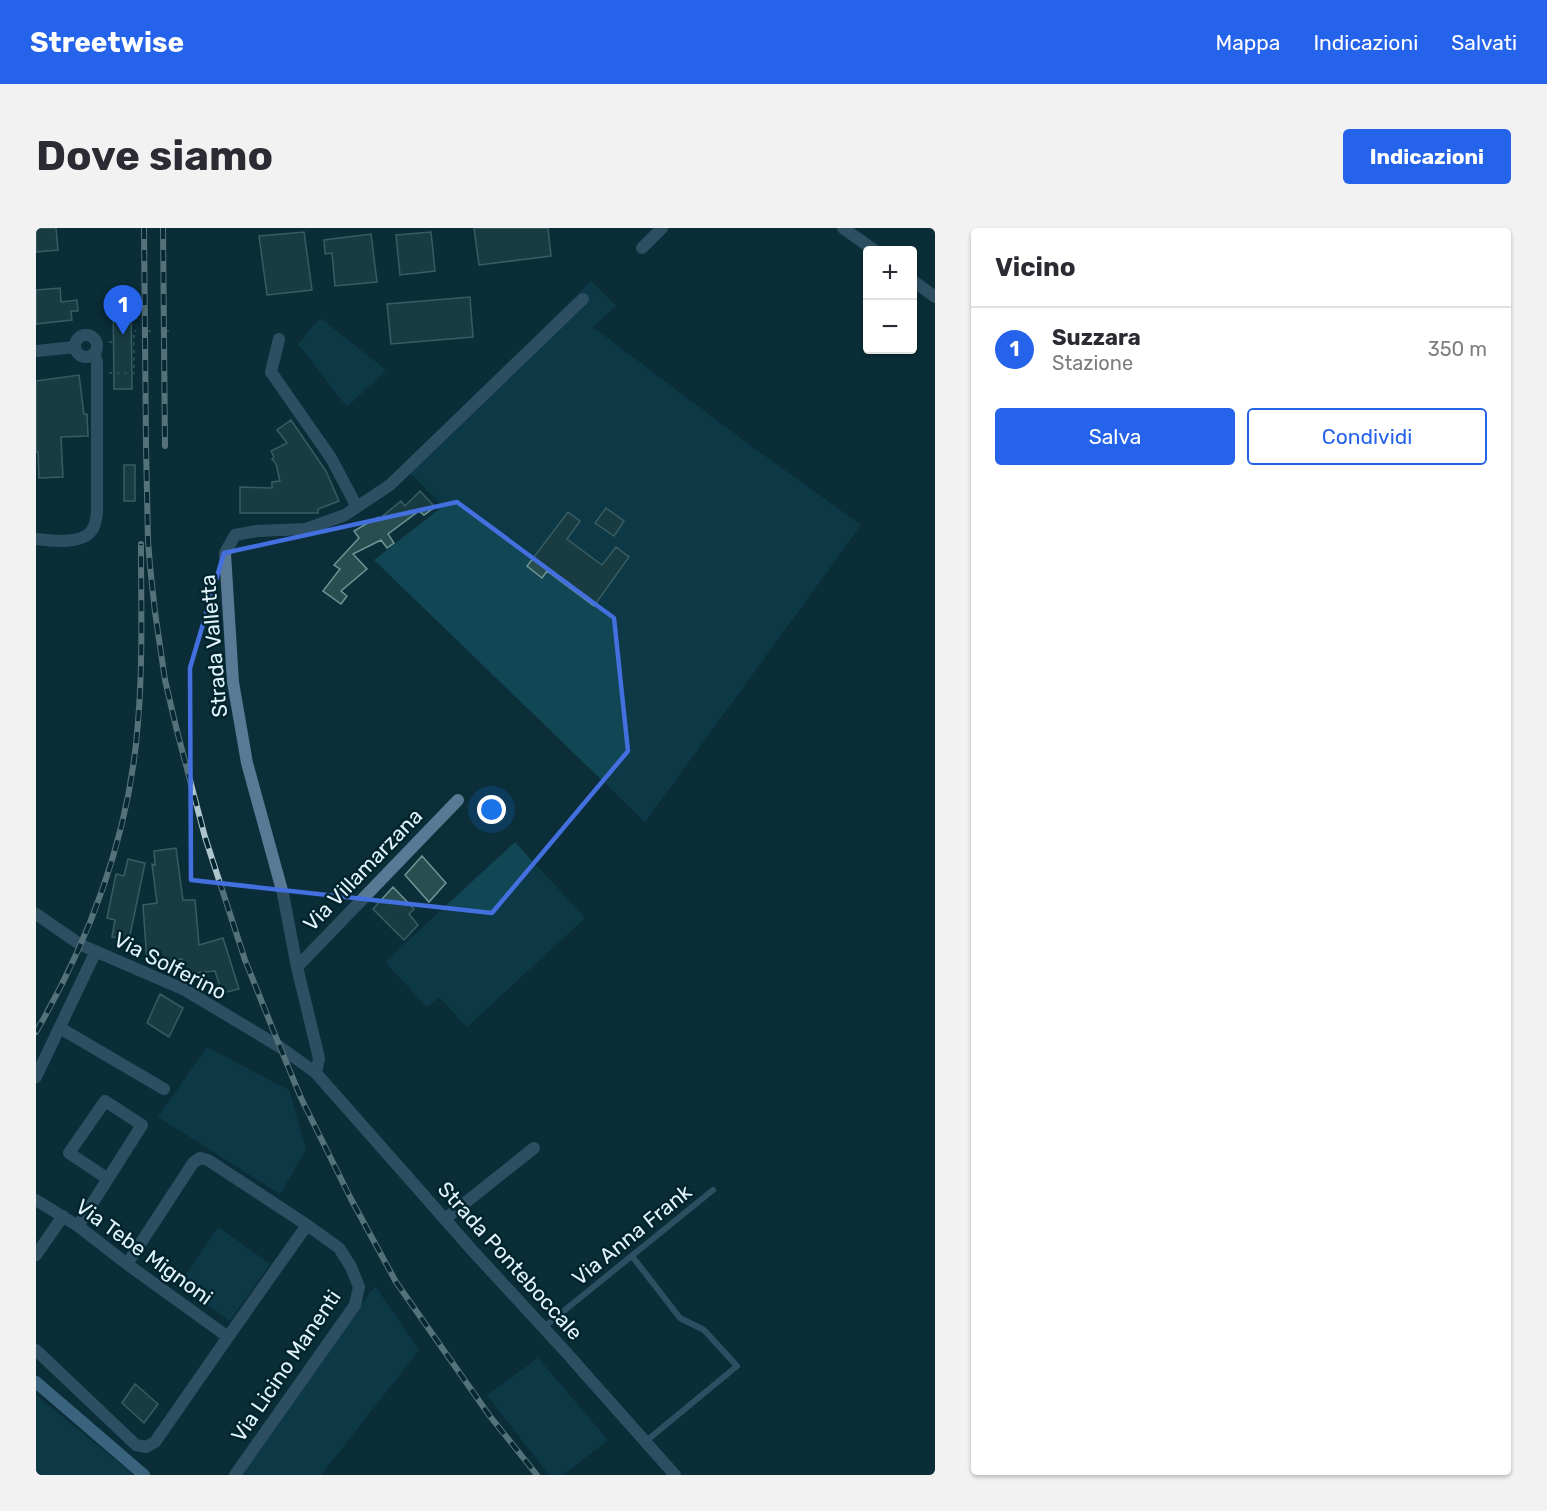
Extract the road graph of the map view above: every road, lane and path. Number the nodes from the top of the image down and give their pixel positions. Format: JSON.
{"nodes":[{"id":1,"x":662,"y":228,"type":"edge"},
{"id":2,"x":848,"y":230,"type":"edge"},
{"id":3,"x":869,"y":246,"type":"edge"},
{"id":4,"x":642,"y":248,"type":"dead end"},
{"id":5,"x":917,"y":284,"type":"edge"},
{"id":6,"x":935,"y":297,"type":"edge"},
{"id":7,"x":583,"y":299,"type":"dead end"},
{"id":8,"x":136,"y":331,"type":"dead end"},
{"id":9,"x":148,"y":331,"type":"dead end"},
{"id":10,"x":154,"y":331,"type":"dead end"},
{"id":11,"x":166,"y":331,"type":"dead end"},
{"id":12,"x":171,"y":331,"type":"dead end"},
{"id":13,"x":279,"y":339,"type":"dead end"},
{"id":14,"x":75,"y":347,"type":"junction"},
{"id":15,"x":36,"y":351,"type":"edge"},
{"id":16,"x":95,"y":354,"type":"junction"},
{"id":17,"x":98,"y":374,"type":"junction"},
{"id":18,"x":357,"y":507,"type":"junction"},
{"id":19,"x":36,"y":539,"type":"edge"},
{"id":20,"x":458,"y":800,"type":"dead end"},
{"id":21,"x":36,"y":914,"type":"edge"},
{"id":22,"x":96,"y":951,"type":"junction"},
{"id":23,"x":297,"y":967,"type":"junction"},
{"id":24,"x":60,"y":1028,"type":"junction"},
{"id":25,"x":316,"y":1073,"type":"junction"},
{"id":26,"x":36,"y":1077,"type":"edge"},
{"id":27,"x":164,"y":1089,"type":"dead end"},
{"id":28,"x":534,"y":1148,"type":"dead end"},
{"id":29,"x":108,"y":1179,"type":"junction"},
{"id":30,"x":713,"y":1190,"type":"dead end"},
{"id":31,"x":36,"y":1200,"type":"edge"},
{"id":32,"x":63,"y":1216,"type":"junction"},
{"id":33,"x":445,"y":1220,"type":"junction"},
{"id":34,"x":307,"y":1225,"type":"junction"},
{"id":35,"x":78,"y":1226,"type":"junction"},
{"id":36,"x":36,"y":1255,"type":"edge"},
{"id":37,"x":632,"y":1256,"type":"junction"},
{"id":38,"x":127,"y":1264,"type":"junction"},
{"id":39,"x":543,"y":1328,"type":"junction"},
{"id":40,"x":228,"y":1337,"type":"junction"},
{"id":41,"x":36,"y":1350,"type":"edge"},
{"id":42,"x":36,"y":1382,"type":"edge"},
{"id":43,"x":645,"y":1442,"type":"junction"},
{"id":44,"x":144,"y":1475,"type":"edge"},
{"id":45,"x":235,"y":1475,"type":"edge"},
{"id":46,"x":675,"y":1475,"type":"edge"}],
"edges":[{"from":1,"to":4,"type":"street"},
{"from":2,"to":3,"type":"street"},
{"from":5,"to":6,"type":"street"},
{"from":7,"to":18,"type":"street","name":"Strada Valletta"},
{"from":8,"to":17,"type":"path"},
{"from":9,"to":10,"type":"path"},
{"from":11,"to":12,"type":"path"},
{"from":13,"to":18,"type":"street"},
{"from":14,"to":15,"type":"street"},
{"from":14,"to":16,"type":"street"},
{"from":14,"to":16,"type":"street"},
{"from":16,"to":17,"type":"street"},
{"from":17,"to":19,"type":"street"},
{"from":18,"to":23,"type":"street","name":"Strada Valletta"},
{"from":20,"to":23,"type":"street","name":"Via Villamarzana"},
{"from":21,"to":22,"type":"street","name":"Via Solferino"},
{"from":22,"to":24,"type":"street"},
{"from":22,"to":25,"type":"street","name":"Via Solferino"},
{"from":23,"to":25,"type":"street","name":"Strada Valletta"},
{"from":24,"to":26,"type":"street"},
{"from":24,"to":27,"type":"street"},
{"from":25,"to":33,"type":"street","name":"Strada Ponteboccale"},
{"from":28,"to":33,"type":"street"},
{"from":29,"to":29,"type":"street"},
{"from":29,"to":35,"type":"street"},
{"from":30,"to":37,"type":"lane","name":"Via Anna Frank"},
{"from":31,"to":32,"type":"street","name":"Via Tebe Mignoni"},
{"from":32,"to":35,"type":"street","name":"Via Tebe Mignoni"},
{"from":32,"to":36,"type":"street"},
{"from":33,"to":39,"type":"street","name":"Strada Ponteboccale"},
{"from":34,"to":38,"type":"street","name":"Via Licino Manenti"},
{"from":34,"to":40,"type":"street"},
{"from":34,"to":45,"type":"street","name":"Via Licino Manenti"},
{"from":35,"to":38,"type":"street","name":"Via Tebe Mignoni"},
{"from":37,"to":39,"type":"lane","name":"Via Anna Frank"},
{"from":37,"to":43,"type":"lane"},
{"from":38,"to":40,"type":"street","name":"Via Tebe Mignoni"},
{"from":39,"to":43,"type":"street","name":"Strada Ponteboccale"},
{"from":40,"to":41,"type":"street"},
{"from":42,"to":44,"type":"street"},
{"from":43,"to":46,"type":"street","name":"Strada Ponteboccale"}]}
